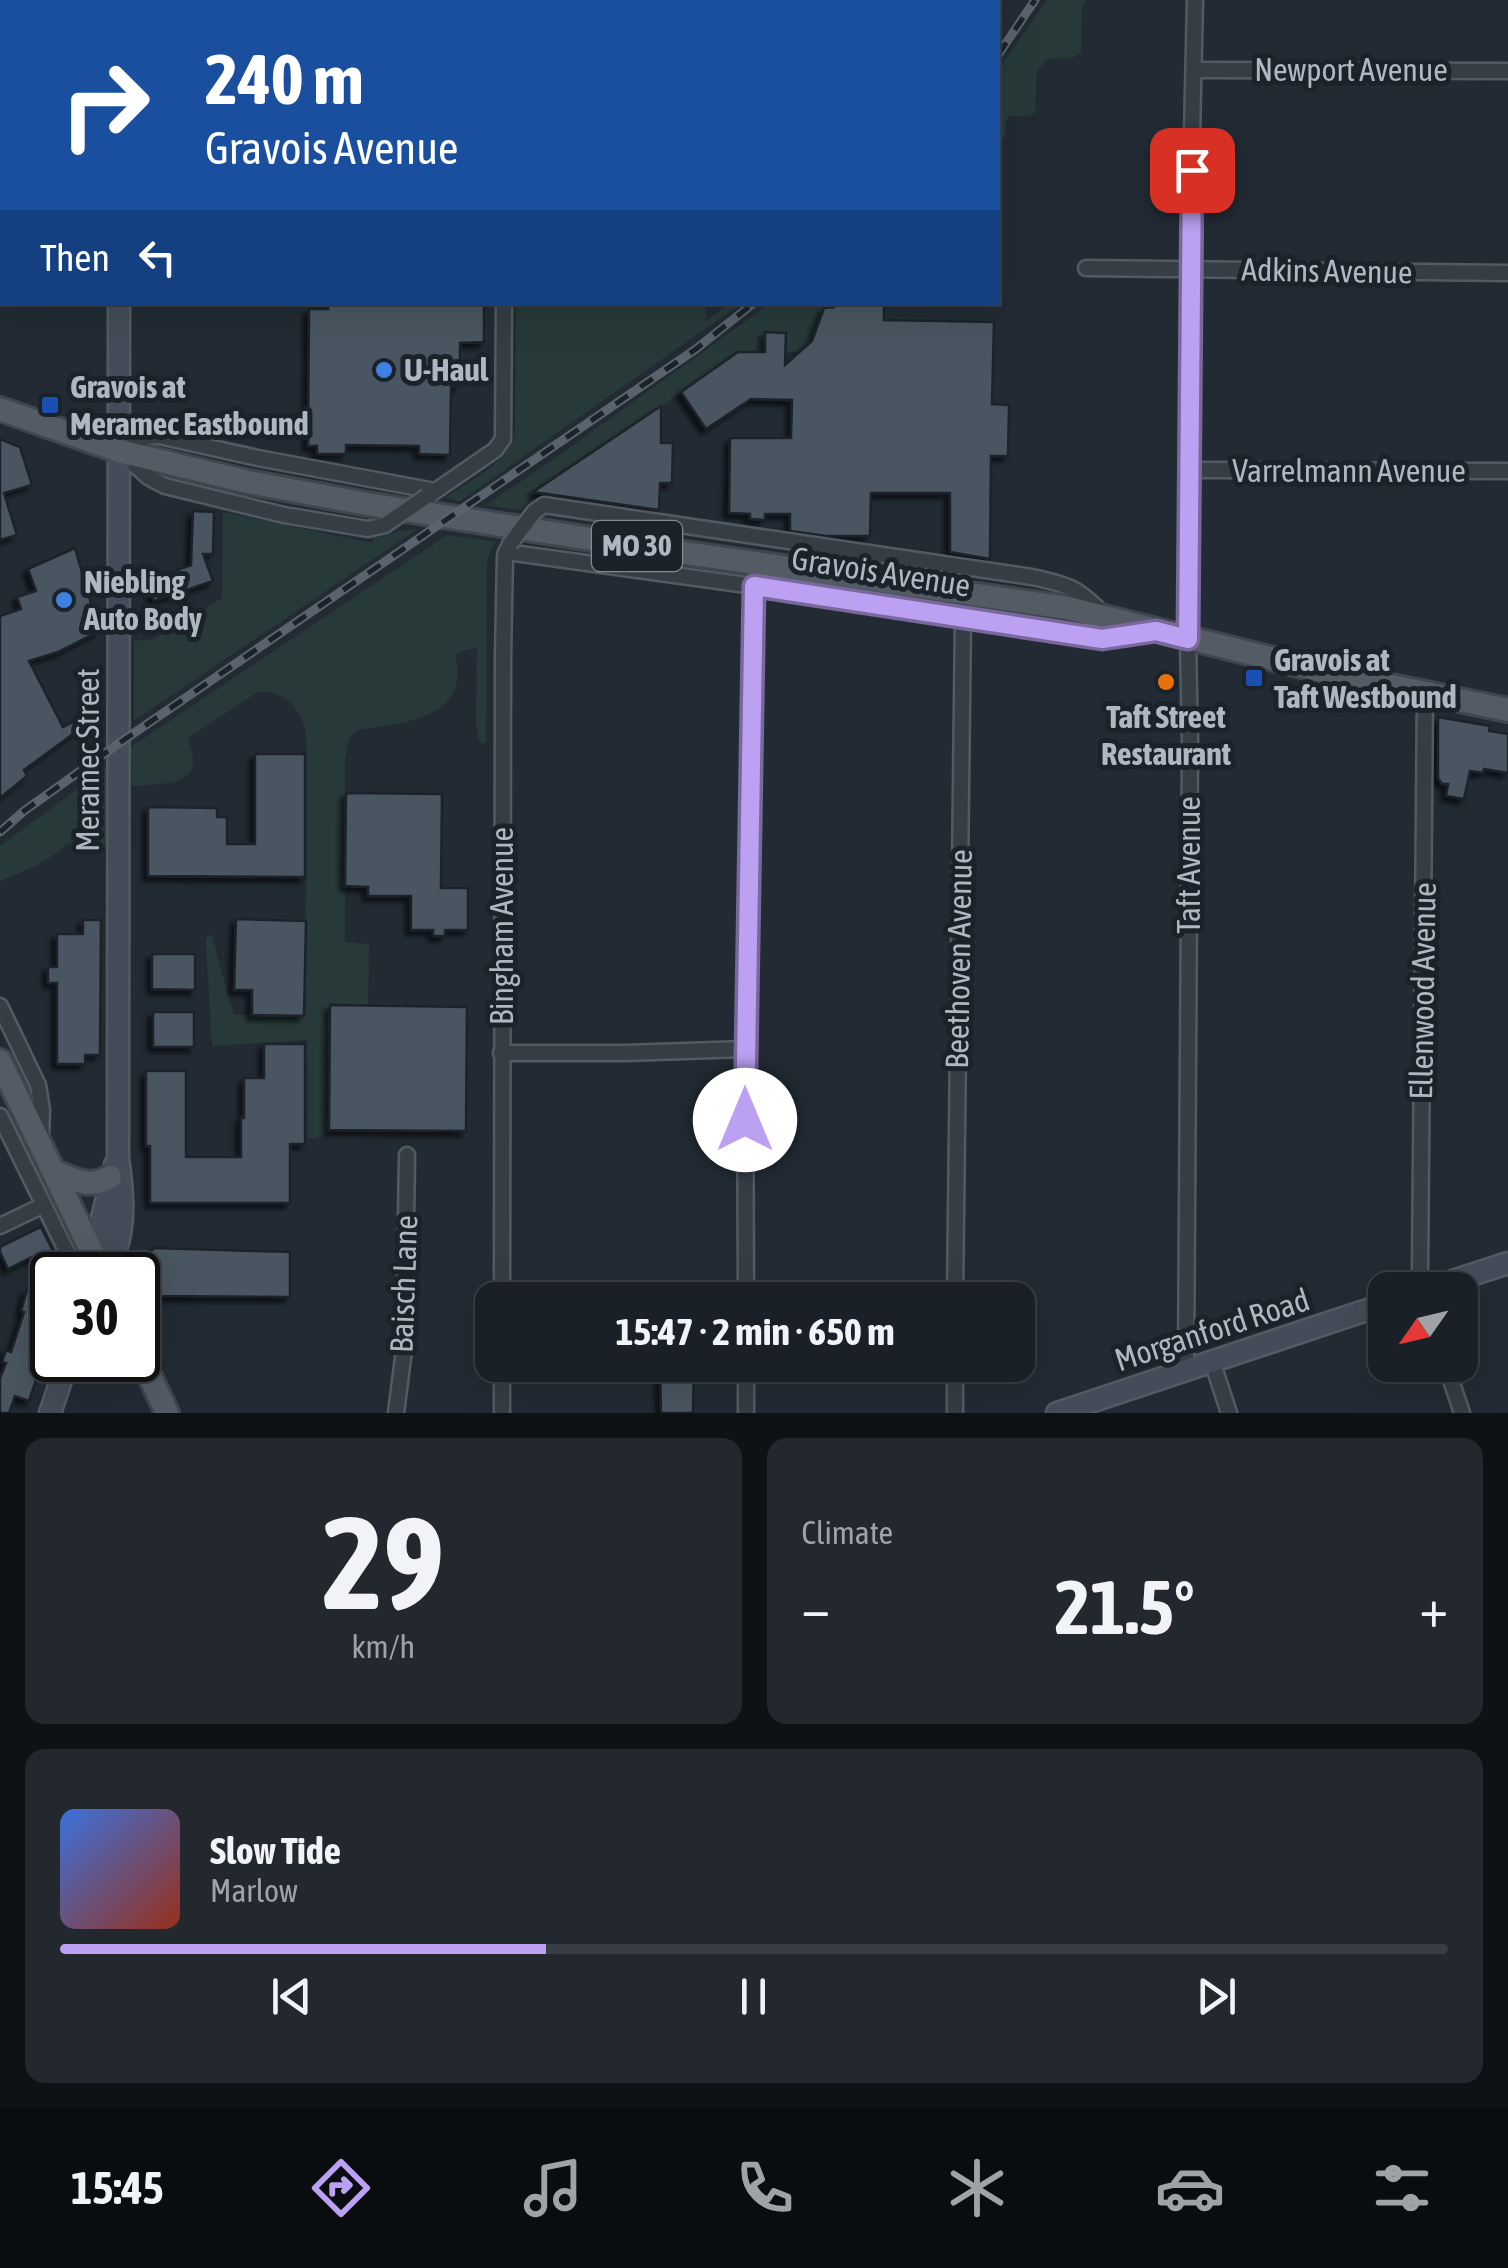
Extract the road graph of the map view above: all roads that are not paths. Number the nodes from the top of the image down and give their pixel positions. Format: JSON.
{"nodes":[{"id":1,"x":1195,"y":0,"type":"edge"},
{"id":2,"x":1195,"y":70,"type":"junction"},
{"id":3,"x":1508,"y":71,"type":"edge"},
{"id":4,"x":1086,"y":268,"type":"dead end"},
{"id":5,"x":1190,"y":270,"type":"junction"},
{"id":6,"x":1508,"y":273,"type":"edge"},
{"id":7,"x":118,"y":305,"type":"edge"},
{"id":8,"x":504,"y":305,"type":"edge"},
{"id":9,"x":0,"y":410,"type":"edge"},
{"id":10,"x":120,"y":451,"type":"junction"},
{"id":11,"x":1191,"y":470,"type":"junction"},
{"id":12,"x":1508,"y":471,"type":"edge"},
{"id":13,"x":431,"y":494,"type":"junction"},
{"id":14,"x":508,"y":548,"type":"junction"},
{"id":15,"x":754,"y":586,"type":"junction"},
{"id":16,"x":1105,"y":616,"type":"junction"},
{"id":17,"x":963,"y":618,"type":"junction"},
{"id":18,"x":1156,"y":631,"type":"junction"},
{"id":19,"x":1188,"y":639,"type":"junction"},
{"id":20,"x":1425,"y":692,"type":"junction"},
{"id":21,"x":1508,"y":710,"type":"edge"},
{"id":22,"x":0,"y":1006,"type":"edge"},
{"id":23,"x":745,"y":1048,"type":"junction"},
{"id":24,"x":502,"y":1054,"type":"junction"},
{"id":25,"x":0,"y":1061,"type":"edge"},
{"id":26,"x":0,"y":1116,"type":"edge"},
{"id":27,"x":40,"y":1142,"type":"junction"},
{"id":28,"x":407,"y":1156,"type":"dead end"},
{"id":29,"x":114,"y":1168,"type":"junction"},
{"id":30,"x":55,"y":1172,"type":"junction"},
{"id":31,"x":44,"y":1204,"type":"junction"},
{"id":32,"x":0,"y":1226,"type":"edge"},
{"id":33,"x":68,"y":1252,"type":"edge"},
{"id":34,"x":91,"y":1252,"type":"edge"},
{"id":35,"x":101,"y":1252,"type":"edge"},
{"id":36,"x":1508,"y":1262,"type":"edge"},
{"id":37,"x":1420,"y":1272,"type":"edge"},
{"id":38,"x":1478,"y":1272,"type":"edge"},
{"id":39,"x":502,"y":1282,"type":"edge"},
{"id":40,"x":746,"y":1282,"type":"edge"},
{"id":41,"x":955,"y":1282,"type":"edge"},
{"id":42,"x":1368,"y":1310,"type":"edge"},
{"id":43,"x":1212,"y":1361,"type":"junction"},
{"id":44,"x":1186,"y":1370,"type":"junction"},
{"id":45,"x":61,"y":1382,"type":"edge"},
{"id":46,"x":152,"y":1382,"type":"edge"},
{"id":47,"x":502,"y":1382,"type":"edge"},
{"id":48,"x":746,"y":1382,"type":"edge"},
{"id":49,"x":955,"y":1382,"type":"edge"},
{"id":50,"x":1452,"y":1382,"type":"edge"},
{"id":51,"x":50,"y":1413,"type":"edge"},
{"id":52,"x":167,"y":1413,"type":"edge"},
{"id":53,"x":396,"y":1413,"type":"edge"},
{"id":54,"x":502,"y":1413,"type":"edge"},
{"id":55,"x":746,"y":1413,"type":"edge"},
{"id":56,"x":955,"y":1413,"type":"edge"},
{"id":57,"x":1058,"y":1413,"type":"edge"},
{"id":58,"x":1230,"y":1413,"type":"edge"},
{"id":59,"x":1462,"y":1413,"type":"edge"}],
"edges":[{"from":1,"to":2,"type":"street","name":"Taft Avenue"},
{"from":2,"to":3,"type":"street","name":"Newport Avenue"},
{"from":2,"to":5,"type":"street","name":"Taft Avenue"},
{"from":4,"to":5,"type":"street","name":"Adkins Avenue"},
{"from":5,"to":6,"type":"street","name":"Adkins Avenue"},
{"from":5,"to":11,"type":"street","name":"Taft Avenue"},
{"from":7,"to":10,"type":"street","name":"Meramec Street"},
{"from":8,"to":13,"type":"street"},
{"from":9,"to":10,"type":"main road","name":"Gravois Avenue","number":"MO 30"},
{"from":10,"to":13,"type":"street"},
{"from":10,"to":13,"type":"street","name":"Gravois Avenue","bridge":true},
{"from":10,"to":16,"type":"main road","name":"Gravois Avenue","number":"MO 30"},
{"from":10,"to":29,"type":"street","name":"Meramec Street"},
{"from":11,"to":12,"type":"street","name":"Varrelmann Avenue"},
{"from":11,"to":19,"type":"street","name":"Taft Avenue"},
{"from":14,"to":15,"type":"street","name":"Gravois Avenue"},
{"from":14,"to":16,"type":"street","name":"Gravois Avenue","bridge":true},
{"from":14,"to":24,"type":"street","name":"Bingham Avenue"},
{"from":15,"to":17,"type":"street","name":"Gravois Avenue"},
{"from":15,"to":23,"type":"street"},
{"from":16,"to":18,"type":"main road","name":"Gravois Avenue","number":"MO 30"},
{"from":17,"to":18,"type":"street","name":"Gravois Avenue"},
{"from":17,"to":41,"type":"street","name":"Beethoven Avenue"},
{"from":18,"to":19,"type":"main road","name":"Gravois Avenue","number":"MO 30"},
{"from":19,"to":20,"type":"main road","name":"Gravois Avenue","number":"MO 30"},
{"from":19,"to":44,"type":"street","name":"Taft Avenue"},
{"from":20,"to":21,"type":"main road","name":"Gravois Avenue","number":"MO 30"},
{"from":20,"to":37,"type":"street","name":"Ellenwood Avenue"},
{"from":22,"to":27,"type":"street"},
{"from":23,"to":24,"type":"street"},
{"from":23,"to":40,"type":"street"},
{"from":24,"to":39,"type":"street","name":"Bingham Avenue"},
{"from":25,"to":27,"type":"main road"},
{"from":26,"to":31,"type":"street"},
{"from":27,"to":30,"type":"main road"},
{"from":28,"to":53,"type":"street","name":"Baisch Lane"},
{"from":29,"to":30,"type":"main road"},
{"from":29,"to":35,"type":"street","name":"Meramec Street"},
{"from":30,"to":34,"type":"main road"},
{"from":31,"to":32,"type":"street"},
{"from":31,"to":33,"type":"street"},
{"from":36,"to":38,"type":"street"},
{"from":42,"to":43,"type":"street","name":"Morganford Road"},
{"from":43,"to":44,"type":"street","name":"Morganford Road"},
{"from":43,"to":58,"type":"street"},
{"from":44,"to":57,"type":"street","name":"Morganford Road"},
{"from":45,"to":51,"type":"street"},
{"from":46,"to":52,"type":"main road"},
{"from":47,"to":54,"type":"street"},
{"from":48,"to":55,"type":"street"},
{"from":49,"to":56,"type":"street"},
{"from":50,"to":59,"type":"street"}]}
